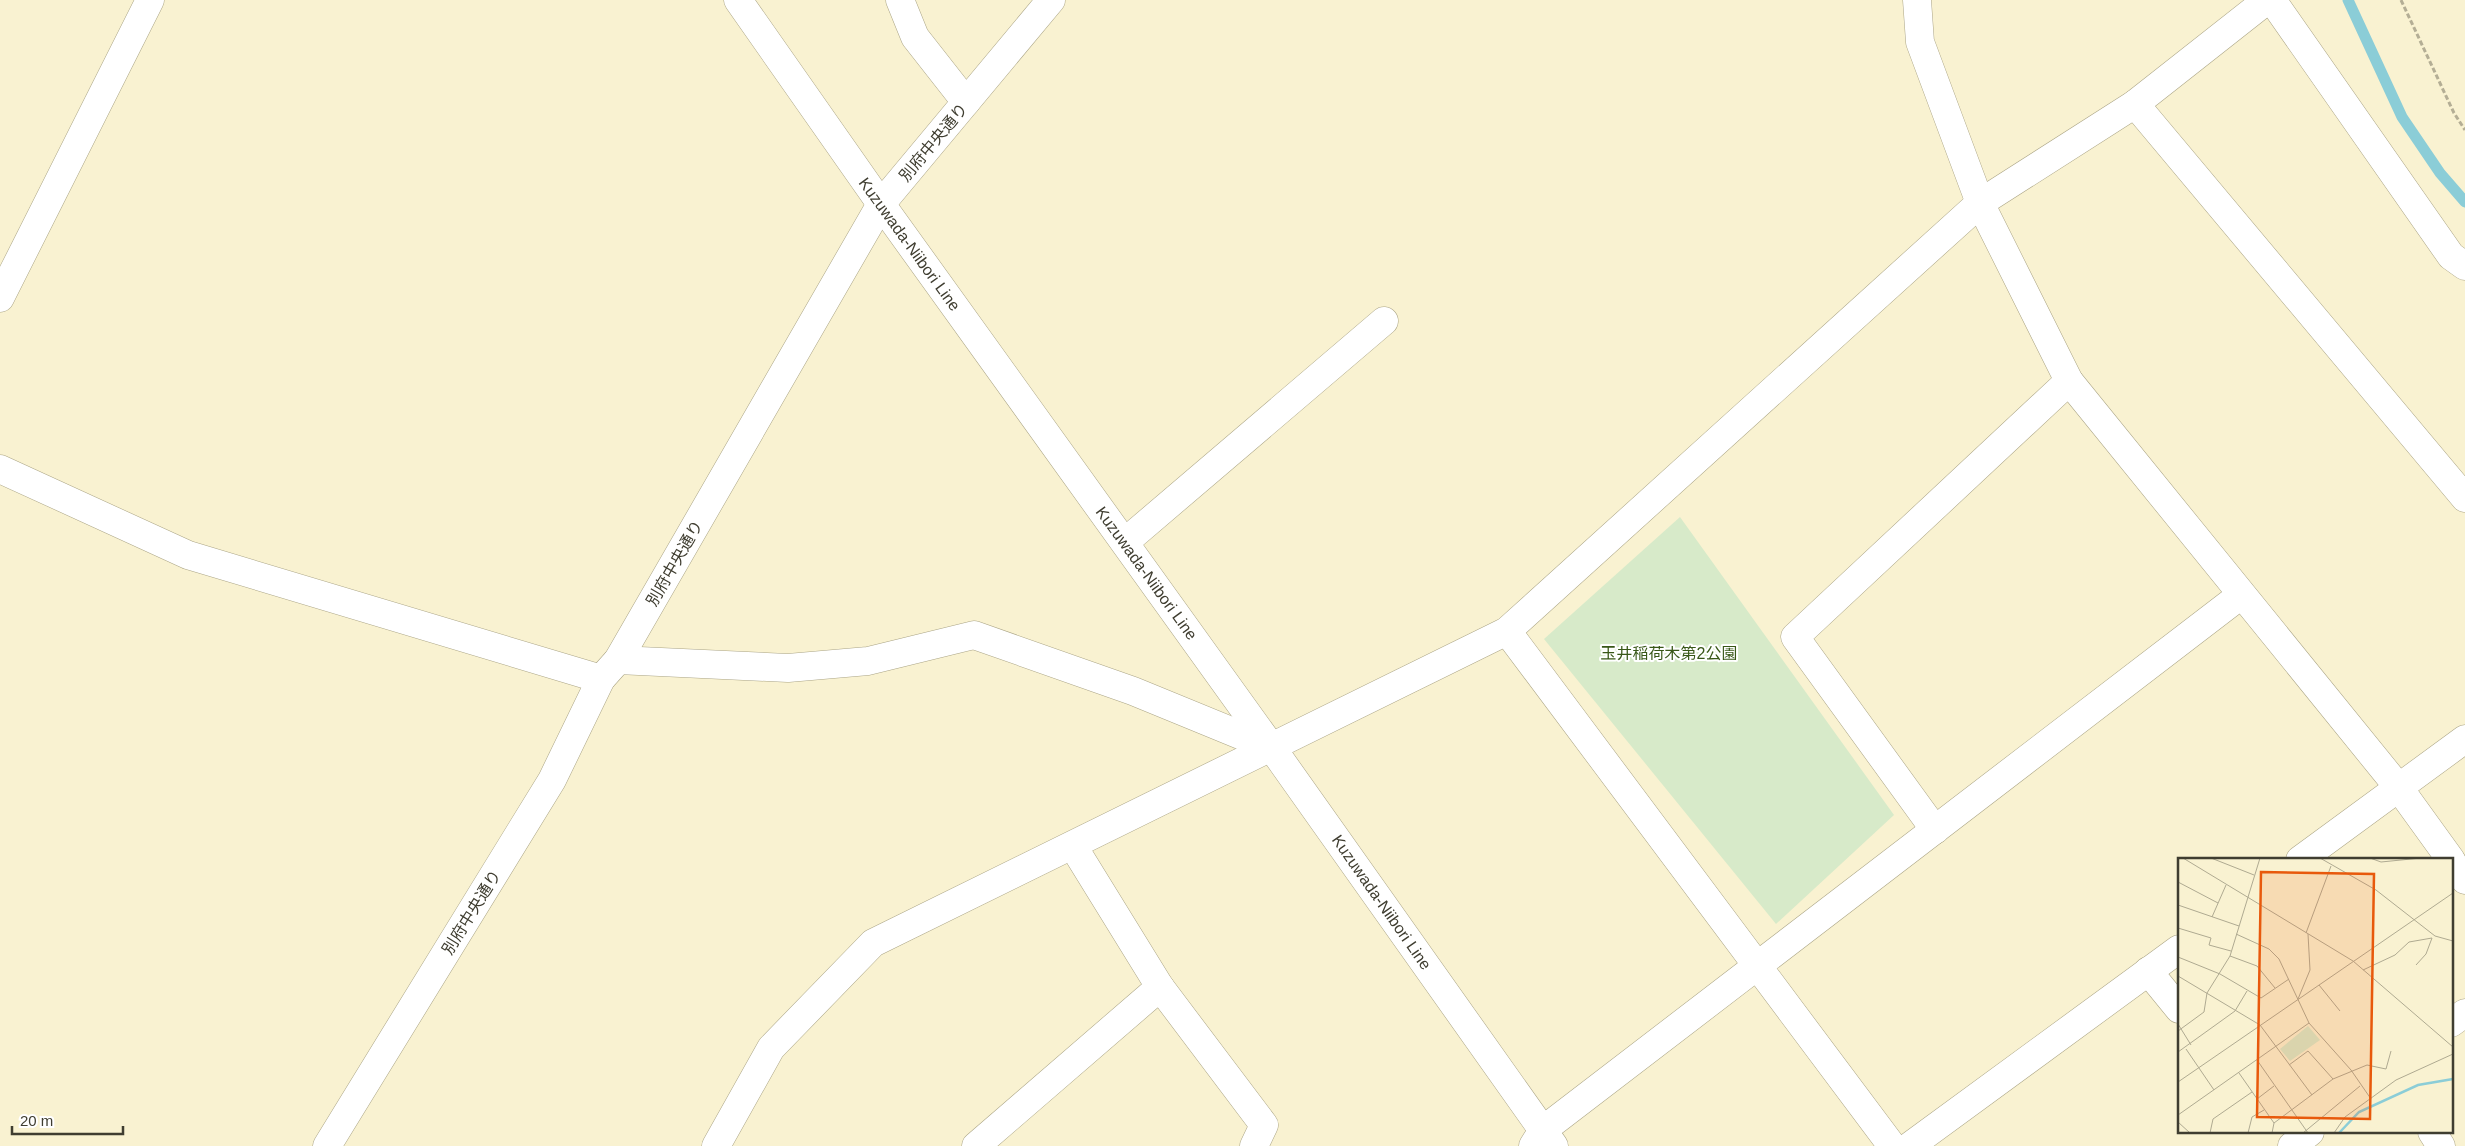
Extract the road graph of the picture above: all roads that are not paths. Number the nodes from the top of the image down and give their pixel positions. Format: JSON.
{"nodes":[{"id":1,"x":150,"y":0,"type":"edge"},
{"id":2,"x":738,"y":0,"type":"edge"},
{"id":3,"x":900,"y":0,"type":"edge"},
{"id":4,"x":1051,"y":0,"type":"edge"},
{"id":5,"x":1916,"y":0,"type":"edge"},
{"id":6,"x":2267,"y":0,"type":"edge"},
{"id":7,"x":2272,"y":0,"type":"edge"},
{"id":8,"x":966,"y":102,"type":"junction"},
{"id":9,"x":2135,"y":104,"type":"junction"},
{"id":10,"x":881,"y":204,"type":"junction"},
{"id":11,"x":1980,"y":204,"type":"junction"},
{"id":12,"x":2465,"y":266,"type":"edge"},
{"id":13,"x":0,"y":298,"type":"edge"},
{"id":14,"x":1384,"y":321,"type":"dead end"},
{"id":15,"x":2069,"y":381,"type":"junction"},
{"id":16,"x":0,"y":469,"type":"edge"},
{"id":17,"x":2465,"y":498,"type":"edge"},
{"id":18,"x":1125,"y":542,"type":"junction"},
{"id":19,"x":2241,"y":595,"type":"junction"},
{"id":20,"x":1507,"y":630,"type":"junction"},
{"id":21,"x":609,"y":669,"type":"junction"},
{"id":22,"x":2465,"y":739,"type":"edge"},
{"id":23,"x":1272,"y":748,"type":"junction"},
{"id":24,"x":2398,"y":788,"type":"junction"},
{"id":25,"x":1935,"y":830,"type":"junction"},
{"id":26,"x":1073,"y":846,"type":"junction"},
{"id":27,"x":2303,"y":858,"type":"edge"},
{"id":28,"x":2450,"y":858,"type":"edge"},
{"id":29,"x":2452,"y":861,"type":"edge"},
{"id":30,"x":2465,"y":880,"type":"edge"},
{"id":31,"x":2178,"y":950,"type":"edge"},
{"id":32,"x":1759,"y":965,"type":"junction"},
{"id":33,"x":2148,"y":971,"type":"junction"},
{"id":34,"x":1160,"y":987,"type":"junction"},
{"id":35,"x":2178,"y":1008,"type":"edge"},
{"id":36,"x":2465,"y":1013,"type":"edge"},
{"id":37,"x":2452,"y":1022,"type":"edge"},
{"id":38,"x":2280,"y":1134,"type":"edge"},
{"id":39,"x":2307,"y":1134,"type":"edge"},
{"id":40,"x":2433,"y":1134,"type":"edge"},
{"id":41,"x":1543,"y":1141,"type":"edge"},
{"id":42,"x":327,"y":1146,"type":"edge"},
{"id":43,"x":716,"y":1146,"type":"edge"},
{"id":44,"x":976,"y":1146,"type":"edge"},
{"id":45,"x":1254,"y":1146,"type":"edge"},
{"id":46,"x":1892,"y":1146,"type":"edge"},
{"id":47,"x":1910,"y":1146,"type":"edge"},
{"id":48,"x":2290,"y":1146,"type":"edge"},
{"id":49,"x":2441,"y":1146,"type":"edge"}],
"edges":[{"from":1,"to":13,"type":"street"},
{"from":2,"to":10,"type":"street","name":"Kuzuwada-Niibori Line"},
{"from":3,"to":8,"type":"street"},
{"from":4,"to":8,"type":"street","name":"別府中央通り"},
{"from":5,"to":11,"type":"street"},
{"from":6,"to":9,"type":"street"},
{"from":7,"to":12,"type":"street"},
{"from":8,"to":10,"type":"street","name":"別府中央通り"},
{"from":9,"to":11,"type":"street"},
{"from":9,"to":17,"type":"street"},
{"from":10,"to":18,"type":"street","name":"Kuzuwada-Niibori Line"},
{"from":10,"to":21,"type":"street","name":"別府中央通り"},
{"from":11,"to":15,"type":"street"},
{"from":11,"to":20,"type":"street"},
{"from":14,"to":18,"type":"street"},
{"from":15,"to":19,"type":"street"},
{"from":15,"to":25,"type":"street"},
{"from":16,"to":21,"type":"street"},
{"from":18,"to":23,"type":"street","name":"Kuzuwada-Niibori Line"},
{"from":19,"to":24,"type":"street"},
{"from":19,"to":25,"type":"street"},
{"from":20,"to":23,"type":"street"},
{"from":20,"to":32,"type":"street"},
{"from":21,"to":23,"type":"street"},
{"from":21,"to":42,"type":"street","name":"別府中央通り"},
{"from":22,"to":24,"type":"street"},
{"from":23,"to":26,"type":"street"},
{"from":23,"to":41,"type":"street","name":"Kuzuwada-Niibori Line"},
{"from":24,"to":27,"type":"street"},
{"from":24,"to":28,"type":"street"},
{"from":25,"to":32,"type":"street"},
{"from":26,"to":34,"type":"street"},
{"from":26,"to":43,"type":"street"},
{"from":29,"to":30,"type":"street"},
{"from":31,"to":33,"type":"street"},
{"from":32,"to":41,"type":"street"},
{"from":32,"to":46,"type":"street"},
{"from":33,"to":35,"type":"street"},
{"from":33,"to":47,"type":"street"},
{"from":34,"to":44,"type":"street"},
{"from":34,"to":45,"type":"street"},
{"from":36,"to":37,"type":"street"},
{"from":38,"to":48,"type":"street"},
{"from":39,"to":48,"type":"street"},
{"from":40,"to":49,"type":"street"}]}
